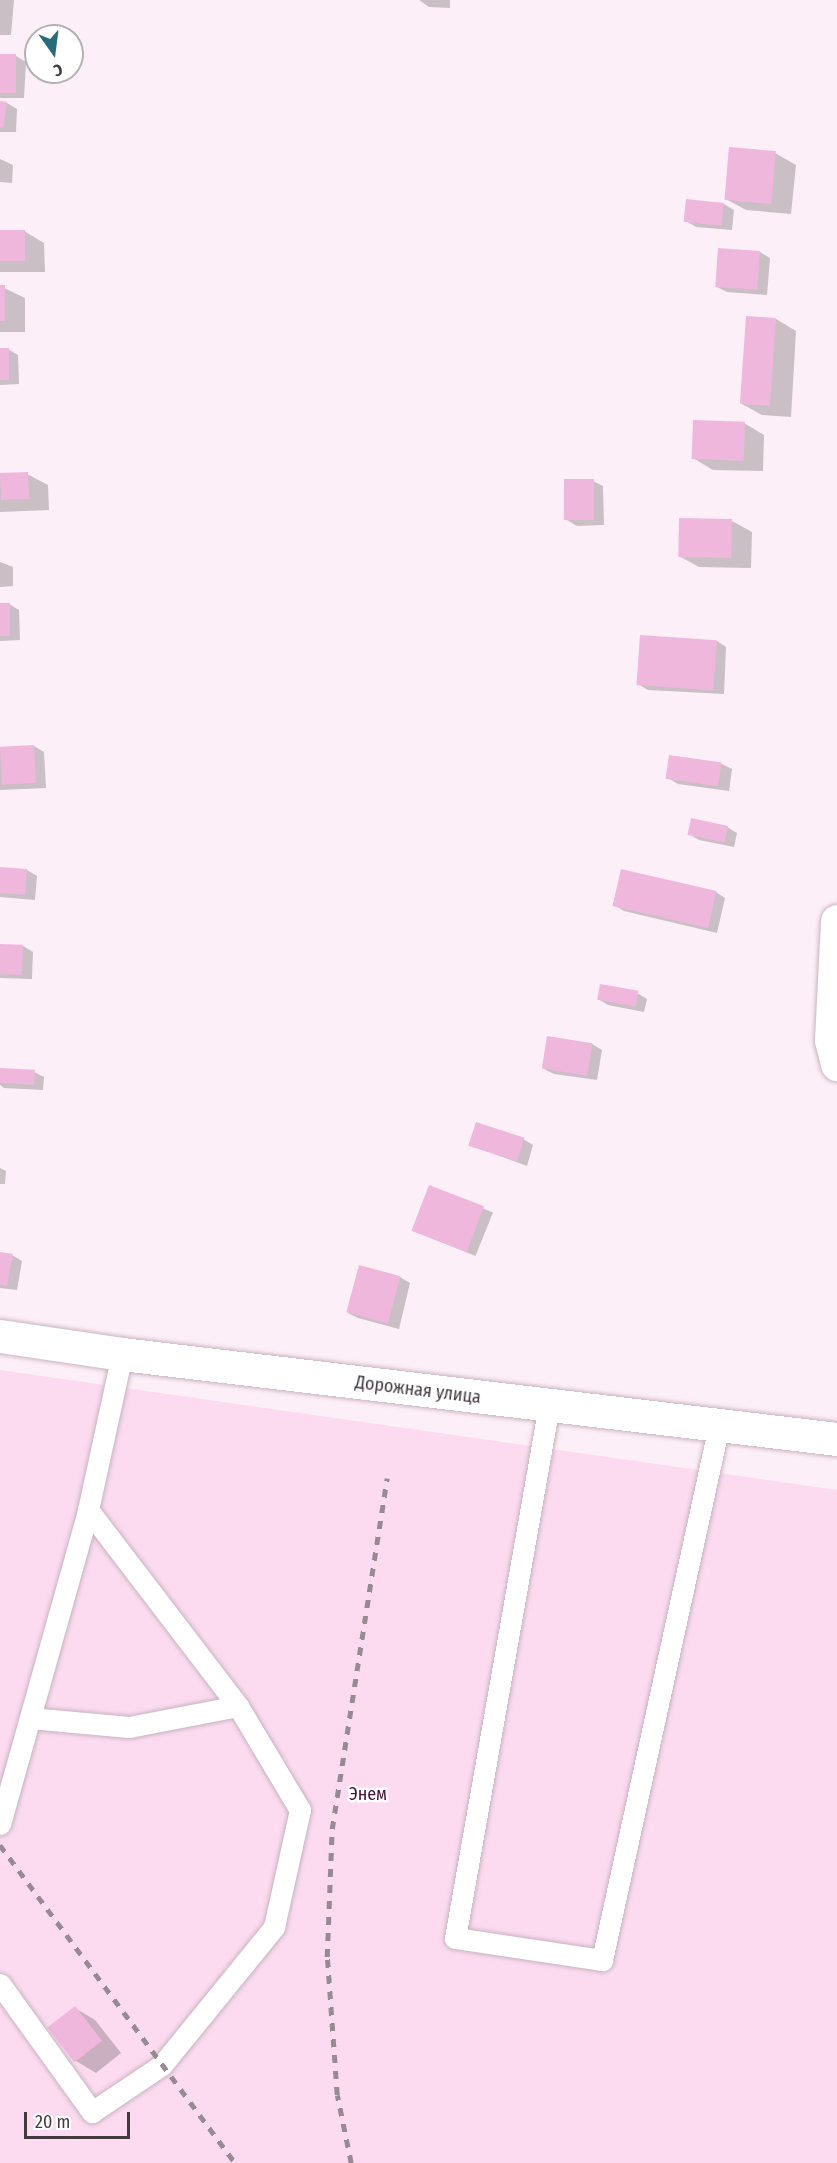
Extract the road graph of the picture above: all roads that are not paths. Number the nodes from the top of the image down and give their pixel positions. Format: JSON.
{"nodes":[{"id":1,"x":837,"y":921,"type":"edge"},
{"id":2,"x":837,"y":1064,"type":"edge"},
{"id":3,"x":0,"y":1336,"type":"edge"},
{"id":4,"x":122,"y":1354,"type":"junction"},
{"id":5,"x":549,"y":1405,"type":"junction"},
{"id":6,"x":719,"y":1425,"type":"junction"},
{"id":7,"x":837,"y":1439,"type":"edge"},
{"id":8,"x":88,"y":1510,"type":"junction"},
{"id":9,"x":238,"y":1706,"type":"junction"},
{"id":10,"x":30,"y":1718,"type":"junction"},
{"id":11,"x":0,"y":1824,"type":"edge"},
{"id":12,"x":0,"y":1983,"type":"edge"}],
"edges":[{"from":1,"to":2,"type":"street"},
{"from":3,"to":4,"type":"street","name":"Дорожная улица"},
{"from":4,"to":5,"type":"street","name":"Дорожная улица"},
{"from":4,"to":8,"type":"lane"},
{"from":5,"to":6,"type":"street","name":"Дорожная улица"},
{"from":5,"to":6,"type":"lane"},
{"from":6,"to":7,"type":"street","name":"Дорожная улица"},
{"from":8,"to":9,"type":"lane"},
{"from":8,"to":10,"type":"lane"},
{"from":9,"to":10,"type":"lane"},
{"from":9,"to":12,"type":"lane"},
{"from":10,"to":11,"type":"lane"}]}
